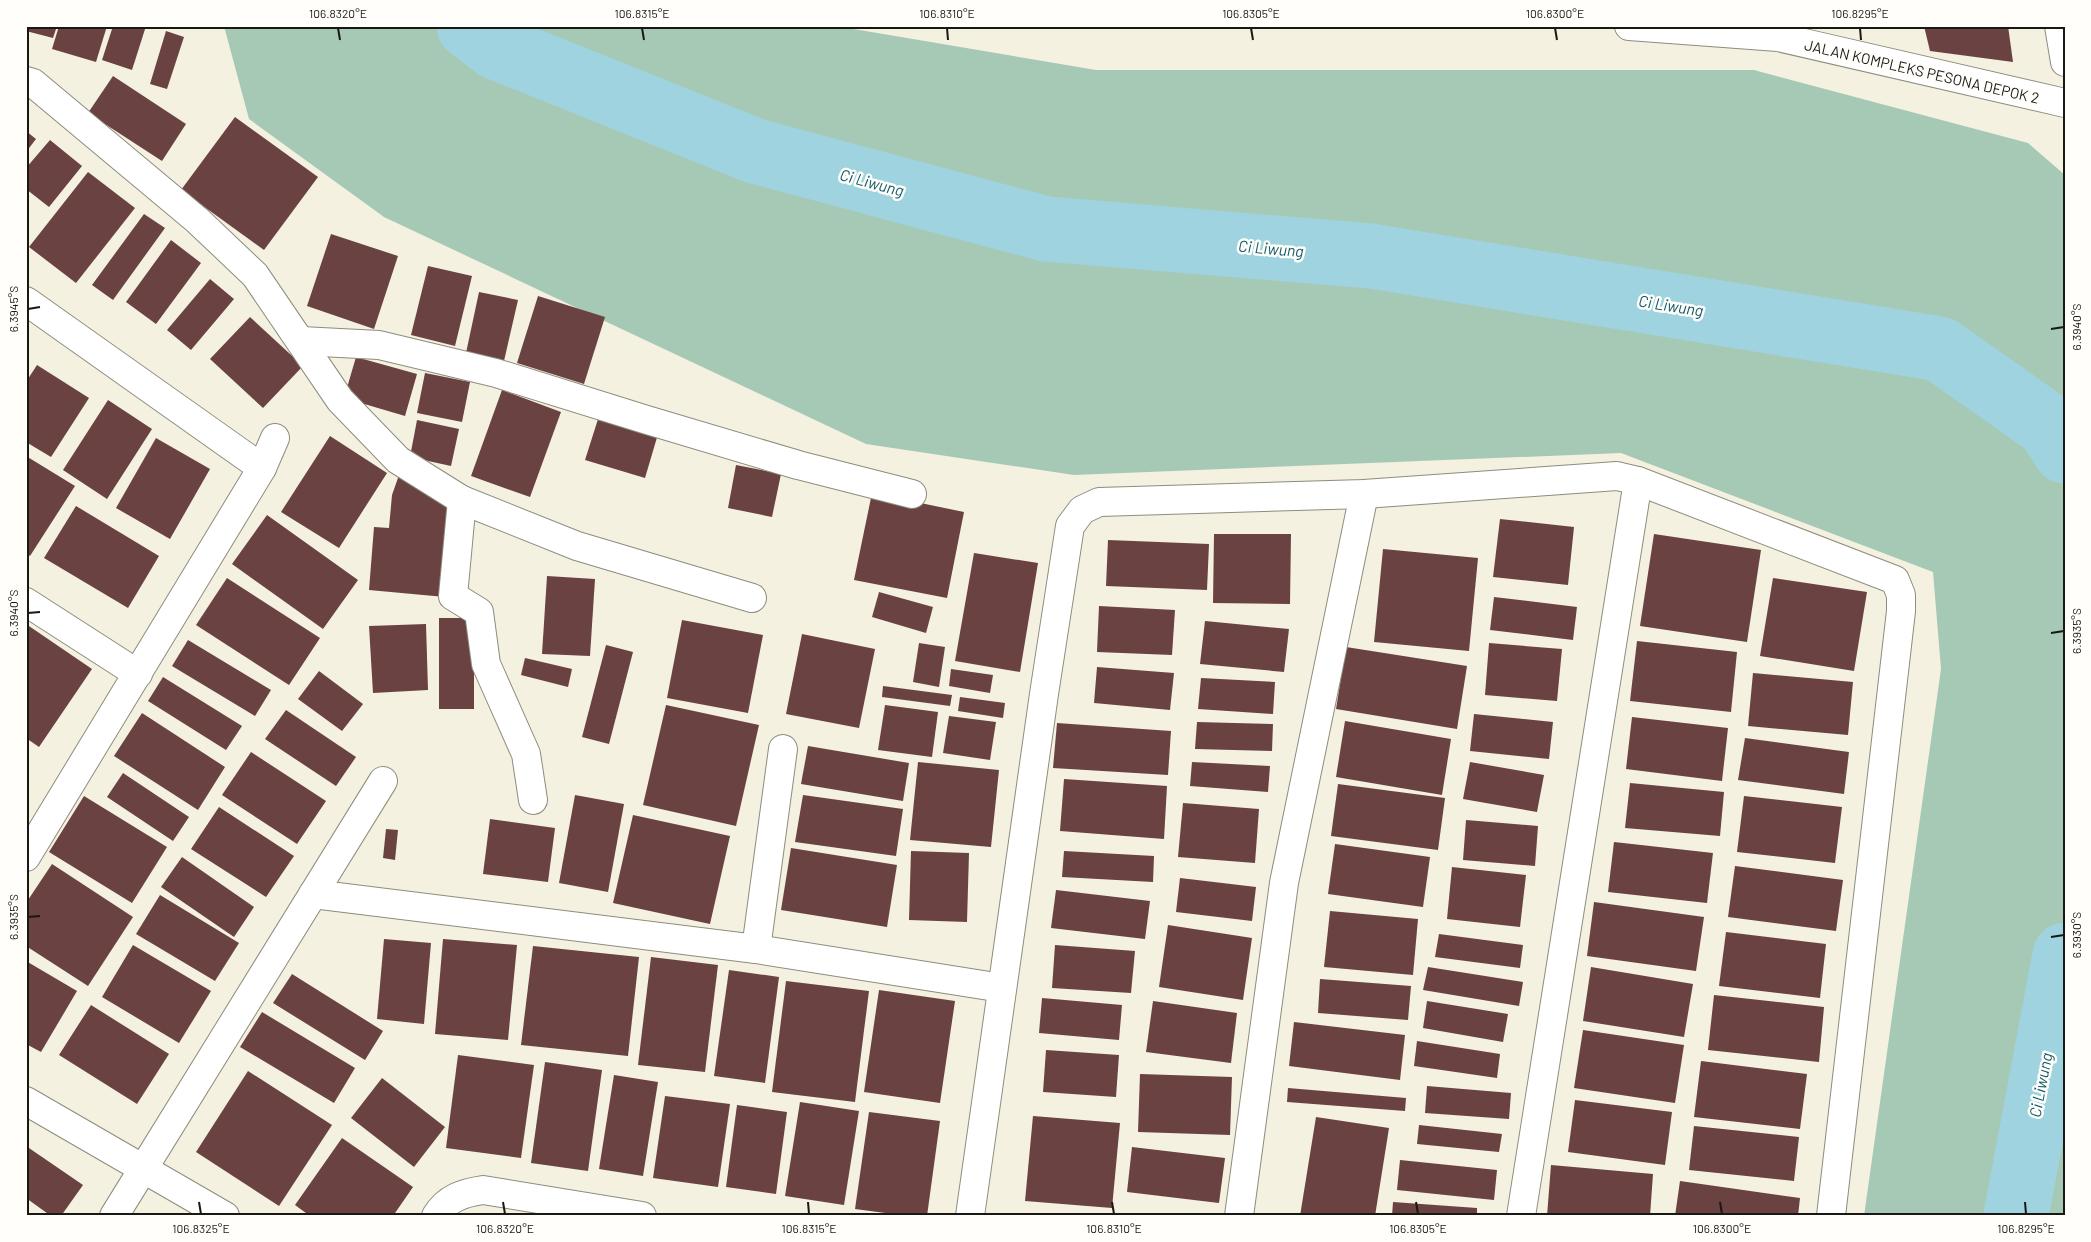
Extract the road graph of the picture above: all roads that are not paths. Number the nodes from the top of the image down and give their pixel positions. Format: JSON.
{"nodes":[{"id":1,"x":1629,"y":26,"type":"edge"},
{"id":2,"x":2059,"y":26,"type":"edge"},
{"id":3,"x":1777,"y":32,"type":"edge"},
{"id":4,"x":2065,"y":62,"type":"edge"},
{"id":5,"x":26,"y":81,"type":"edge"},
{"id":6,"x":2065,"y":104,"type":"edge"},
{"id":7,"x":26,"y":301,"type":"edge"},
{"id":8,"x":301,"y":341,"type":"junction"},
{"id":9,"x":275,"y":438,"type":"dead end"},
{"id":10,"x":262,"y":468,"type":"junction"},
{"id":11,"x":1638,"y":481,"type":"junction"},
{"id":12,"x":912,"y":494,"type":"dead end"},
{"id":13,"x":1364,"y":494,"type":"junction"},
{"id":14,"x":462,"y":500,"type":"junction"},
{"id":15,"x":752,"y":598,"type":"dead end"},
{"id":16,"x":26,"y":602,"type":"edge"},
{"id":17,"x":138,"y":674,"type":"junction"},
{"id":18,"x":783,"y":749,"type":"dead end"},
{"id":19,"x":383,"y":781,"type":"dead end"},
{"id":20,"x":533,"y":800,"type":"dead end"},
{"id":21,"x":26,"y":857,"type":"edge"},
{"id":22,"x":313,"y":894,"type":"junction"},
{"id":23,"x":756,"y":949,"type":"junction"},
{"id":24,"x":1002,"y":988,"type":"junction"},
{"id":25,"x":26,"y":1101,"type":"edge"},
{"id":26,"x":143,"y":1169,"type":"junction"},
{"id":27,"x":114,"y":1216,"type":"edge"},
{"id":28,"x":225,"y":1216,"type":"edge"},
{"id":29,"x":436,"y":1216,"type":"edge"},
{"id":30,"x":642,"y":1216,"type":"edge"},
{"id":31,"x":970,"y":1216,"type":"edge"},
{"id":32,"x":1239,"y":1216,"type":"edge"},
{"id":33,"x":1522,"y":1216,"type":"edge"},
{"id":34,"x":1831,"y":1216,"type":"edge"}],
"edges":[{"from":1,"to":3,"type":"street","name":"JALAN KOMPLEKS PESONA DEPOK 2"},
{"from":2,"to":4,"type":"street"},
{"from":3,"to":6,"type":"street","name":"JALAN KOMPLEKS PESONA DEPOK 2"},
{"from":5,"to":8,"type":"street"},
{"from":7,"to":10,"type":"street"},
{"from":8,"to":12,"type":"street"},
{"from":8,"to":14,"type":"street"},
{"from":9,"to":10,"type":"street"},
{"from":10,"to":17,"type":"street"},
{"from":11,"to":13,"type":"street"},
{"from":11,"to":33,"type":"street"},
{"from":11,"to":34,"type":"street"},
{"from":13,"to":24,"type":"street"},
{"from":13,"to":32,"type":"street"},
{"from":14,"to":15,"type":"street"},
{"from":14,"to":20,"type":"street"},
{"from":16,"to":17,"type":"street"},
{"from":17,"to":21,"type":"street"},
{"from":18,"to":23,"type":"street"},
{"from":19,"to":22,"type":"street"},
{"from":22,"to":23,"type":"street"},
{"from":22,"to":26,"type":"street"},
{"from":23,"to":24,"type":"street"},
{"from":24,"to":31,"type":"street"},
{"from":25,"to":26,"type":"street"},
{"from":26,"to":27,"type":"street"},
{"from":26,"to":28,"type":"street"},
{"from":29,"to":30,"type":"street"}]}
